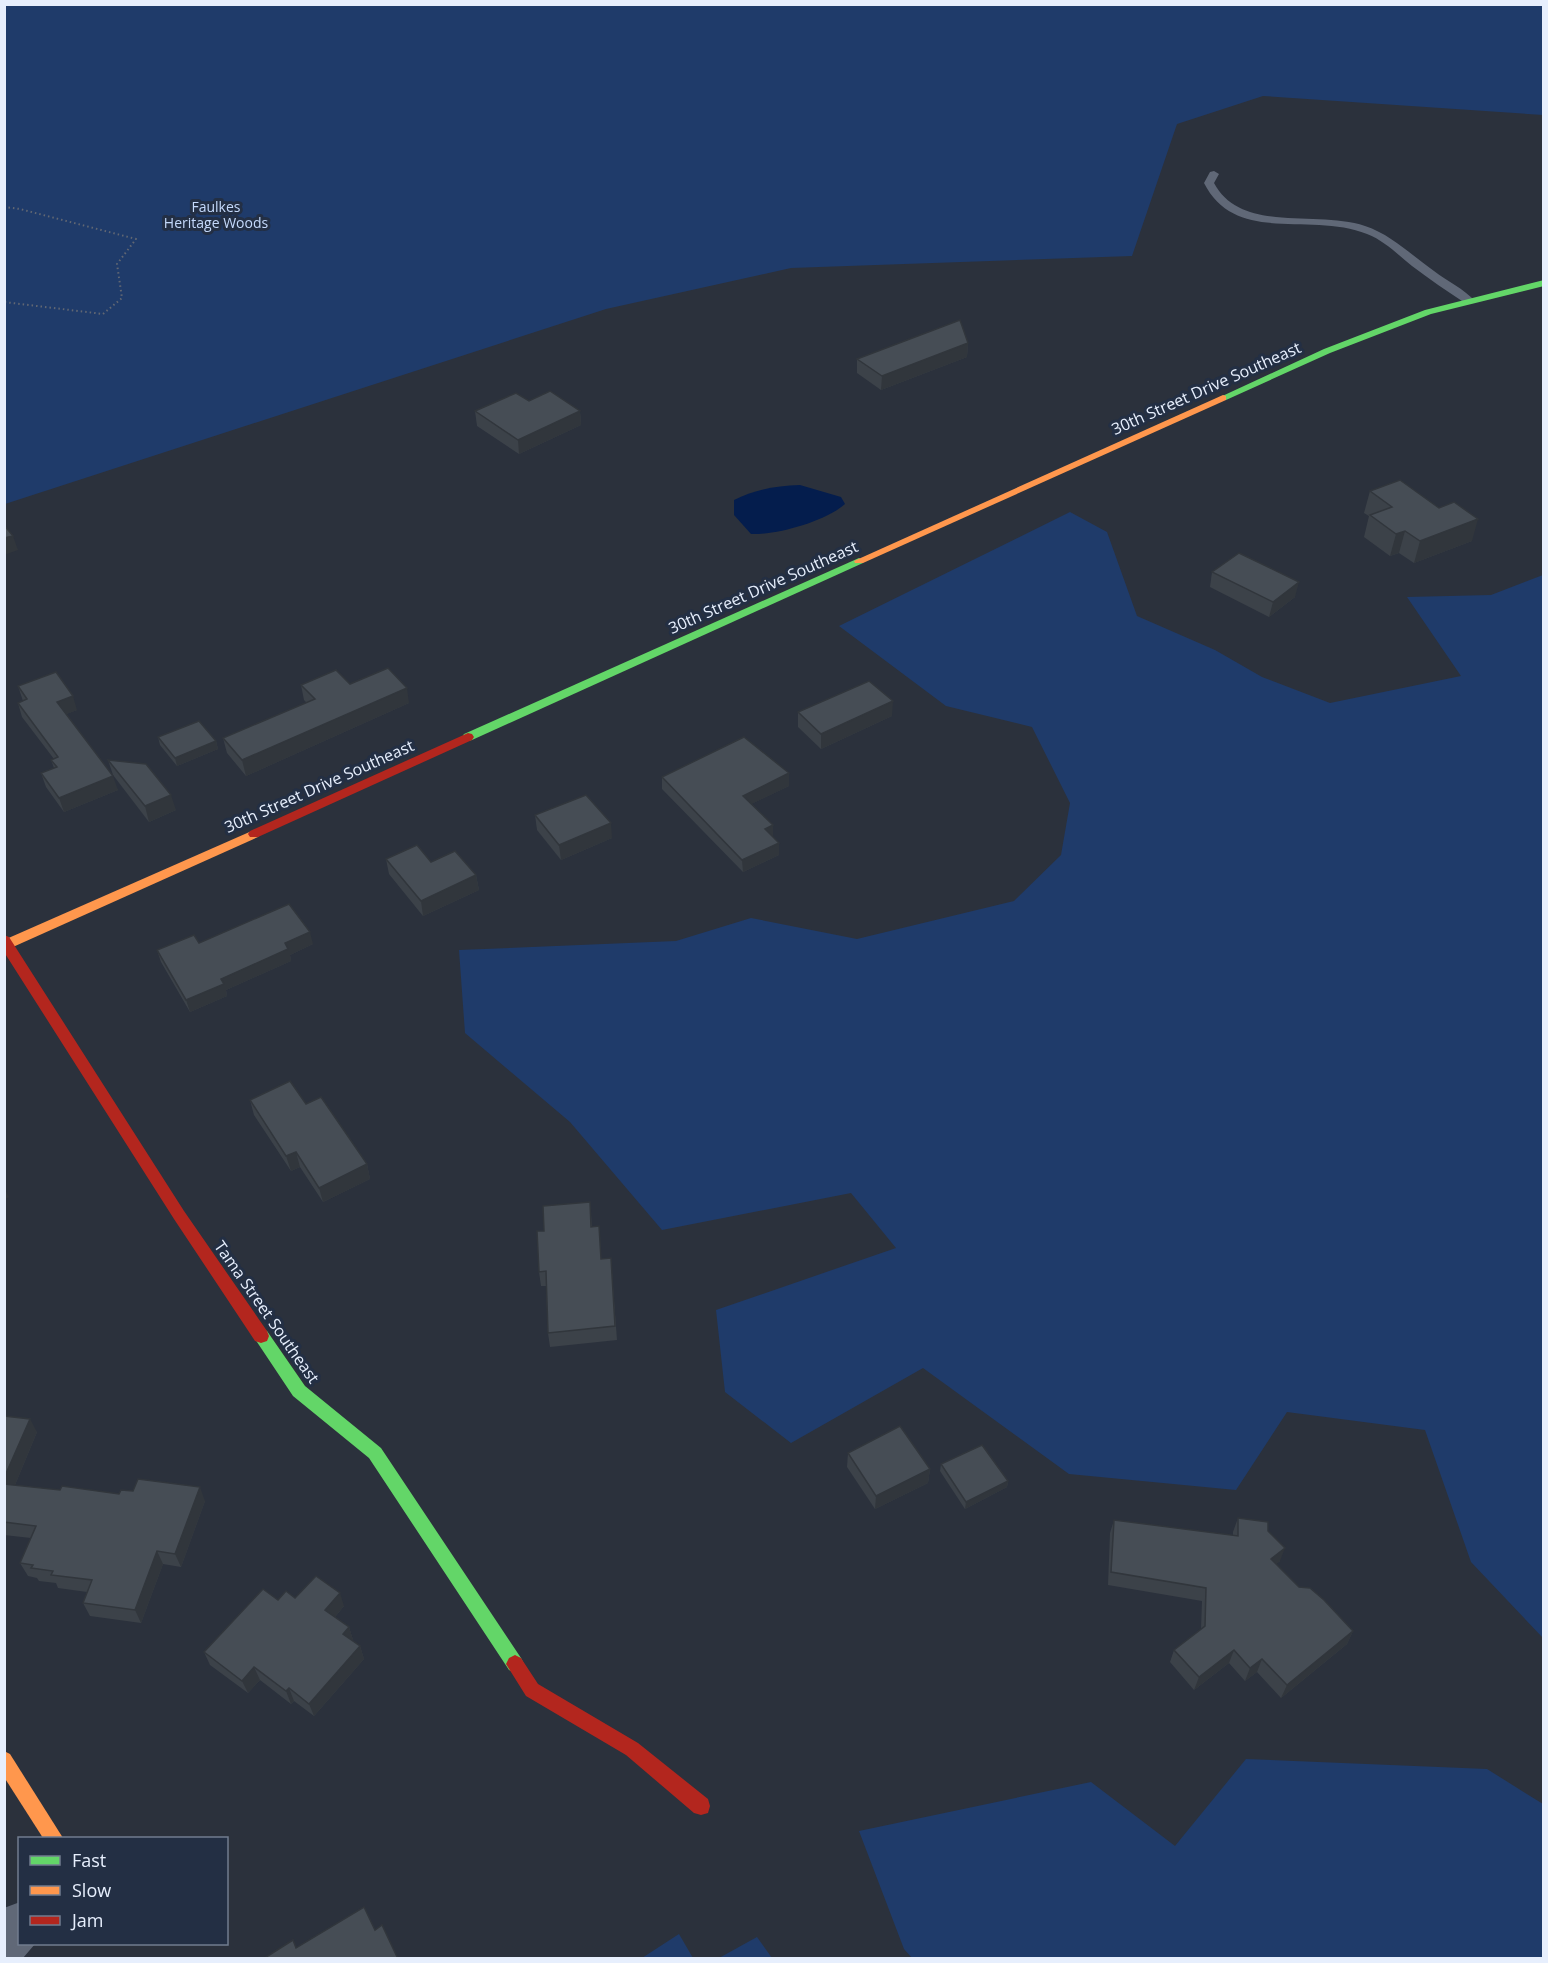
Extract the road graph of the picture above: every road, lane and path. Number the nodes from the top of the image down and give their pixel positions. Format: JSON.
{"nodes":[{"id":1,"x":1214,"y":174,"type":"dead end"},
{"id":2,"x":4,"y":207,"type":"edge"},
{"id":3,"x":1544,"y":284,"type":"edge"},
{"id":4,"x":1469,"y":301,"type":"junction"},
{"id":5,"x":4,"y":302,"type":"edge"},
{"id":6,"x":5,"y":944,"type":"edge"},
{"id":7,"x":4,"y":1760,"type":"edge"},
{"id":8,"x":701,"y":1806,"type":"dead end"},
{"id":9,"x":53,"y":1837,"type":"edge"},
{"id":10,"x":18,"y":1927,"type":"edge"},
{"id":11,"x":4,"y":1944,"type":"edge"}],
"edges":[{"from":1,"to":4,"type":"lane"},
{"from":2,"to":5,"type":"path"},
{"from":3,"to":4,"type":"main road","name":"30th Street Drive Southeast"},
{"from":4,"to":6,"type":"main road","name":"30th Street Drive Southeast"},
{"from":6,"to":8,"type":"main road","name":"Tama Street Southeast"},
{"from":7,"to":9,"type":"main road"},
{"from":10,"to":11,"type":"street"}]}
